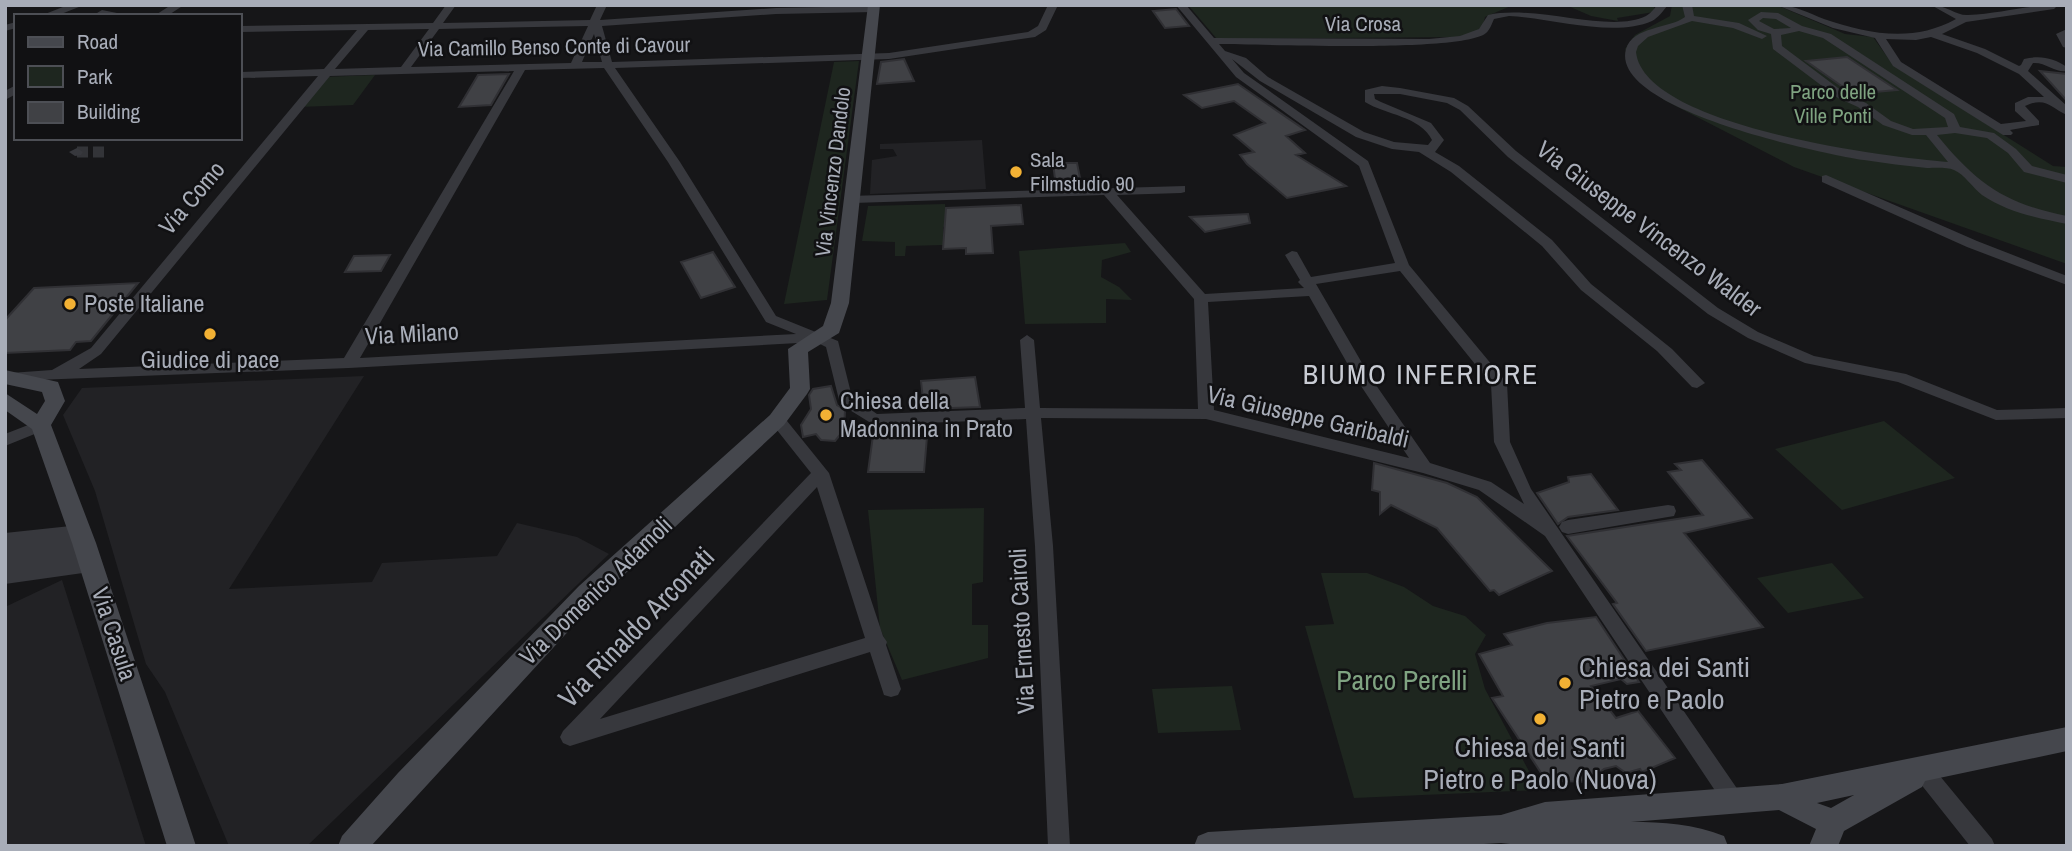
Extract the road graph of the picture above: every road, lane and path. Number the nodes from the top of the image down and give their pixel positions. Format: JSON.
{"nodes":[{"id":1,"x":79,"y":5,"type":"edge"},
{"id":2,"x":179,"y":5,"type":"edge"},
{"id":3,"x":451,"y":5,"type":"edge"},
{"id":4,"x":602,"y":5,"type":"edge"},
{"id":5,"x":696,"y":5,"type":"edge"},
{"id":6,"x":774,"y":5,"type":"edge"},
{"id":7,"x":1053,"y":5,"type":"edge"},
{"id":8,"x":1181,"y":5,"type":"edge"},
{"id":9,"x":1663,"y":5,"type":"edge"},
{"id":10,"x":1688,"y":5,"type":"edge"},
{"id":11,"x":1782,"y":5,"type":"edge"},
{"id":12,"x":1936,"y":5,"type":"edge"},
{"id":13,"x":2054,"y":6,"type":"edge"},
{"id":14,"x":874,"y":7,"type":"edge"},
{"id":15,"x":757,"y":13,"type":"junction"},
{"id":16,"x":51,"y":14,"type":"edge"},
{"id":17,"x":163,"y":14,"type":"edge"},
{"id":18,"x":698,"y":17,"type":"junction"},
{"id":19,"x":1690,"y":18,"type":"junction"},
{"id":20,"x":1964,"y":19,"type":"junction"},
{"id":21,"x":596,"y":23,"type":"junction"},
{"id":22,"x":435,"y":26,"type":"junction"},
{"id":23,"x":364,"y":28,"type":"junction"},
{"id":24,"x":1798,"y":28,"type":"junction"},
{"id":25,"x":242,"y":29,"type":"edge"},
{"id":26,"x":1776,"y":32,"type":"junction"},
{"id":27,"x":2067,"y":32,"type":"edge"},
{"id":28,"x":1877,"y":34,"type":"junction"},
{"id":29,"x":1933,"y":34,"type":"junction"},
{"id":30,"x":1211,"y":41,"type":"junction"},
{"id":31,"x":2067,"y":45,"type":"edge"},
{"id":32,"x":1777,"y":47,"type":"junction"},
{"id":33,"x":1220,"y":53,"type":"junction"},
{"id":34,"x":869,"y":57,"type":"junction"},
{"id":35,"x":575,"y":66,"type":"junction"},
{"id":36,"x":608,"y":66,"type":"junction"},
{"id":37,"x":2013,"y":67,"type":"junction"},
{"id":38,"x":521,"y":68,"type":"junction"},
{"id":39,"x":2063,"y":69,"type":"dead end"},
{"id":40,"x":404,"y":70,"type":"junction"},
{"id":41,"x":327,"y":73,"type":"junction"},
{"id":42,"x":242,"y":75,"type":"edge"},
{"id":43,"x":2053,"y":100,"type":"junction"},
{"id":44,"x":2067,"y":112,"type":"edge"},
{"id":45,"x":1955,"y":130,"type":"junction"},
{"id":46,"x":1929,"y":132,"type":"junction"},
{"id":47,"x":1422,"y":149,"type":"junction"},
{"id":48,"x":1957,"y":167,"type":"junction"},
{"id":49,"x":1826,"y":179,"type":"dead end"},
{"id":50,"x":2067,"y":179,"type":"edge"},
{"id":51,"x":1181,"y":189,"type":"dead end"},
{"id":52,"x":1116,"y":192,"type":"junction"},
{"id":53,"x":853,"y":199,"type":"junction"},
{"id":54,"x":2067,"y":220,"type":"edge"},
{"id":55,"x":1292,"y":255,"type":"dead end"},
{"id":56,"x":1403,"y":266,"type":"junction"},
{"id":57,"x":2067,"y":282,"type":"edge"},
{"id":58,"x":1308,"y":287,"type":"junction"},
{"id":59,"x":1201,"y":298,"type":"junction"},
{"id":60,"x":820,"y":338,"type":"junction"},
{"id":61,"x":1027,"y":340,"type":"dead end"},
{"id":62,"x":349,"y":363,"type":"junction"},
{"id":63,"x":41,"y":376,"type":"junction"},
{"id":64,"x":6,"y":377,"type":"edge"},
{"id":65,"x":1697,"y":383,"type":"dead end"},
{"id":66,"x":5,"y":400,"type":"edge"},
{"id":67,"x":2067,"y":413,"type":"edge"},
{"id":68,"x":1034,"y":414,"type":"junction"},
{"id":69,"x":1206,"y":414,"type":"junction"},
{"id":70,"x":777,"y":420,"type":"junction"},
{"id":71,"x":41,"y":425,"type":"junction"},
{"id":72,"x":5,"y":440,"type":"edge"},
{"id":73,"x":1424,"y":467,"type":"junction"},
{"id":74,"x":821,"y":473,"type":"junction"},
{"id":75,"x":1668,"y":511,"type":"dead end"},
{"id":76,"x":1558,"y":529,"type":"junction"},
{"id":77,"x":5,"y":540,"type":"edge"},
{"id":78,"x":85,"y":549,"type":"junction"},
{"id":79,"x":5,"y":553,"type":"edge"},
{"id":80,"x":5,"y":566,"type":"edge"},
{"id":81,"x":5,"y":577,"type":"edge"},
{"id":82,"x":878,"y":642,"type":"junction"},
{"id":83,"x":891,"y":689,"type":"dead end"},
{"id":84,"x":2067,"y":739,"type":"edge"},
{"id":85,"x":1923,"y":771,"type":"junction"},
{"id":86,"x":1782,"y":797,"type":"junction"},
{"id":87,"x":1736,"y":803,"type":"junction"},
{"id":88,"x":1501,"y":829,"type":"junction"},
{"id":89,"x":1833,"y":829,"type":"edge"},
{"id":90,"x":1713,"y":845,"type":"edge"},
{"id":91,"x":182,"y":846,"type":"edge"},
{"id":92,"x":352,"y":846,"type":"edge"},
{"id":93,"x":1059,"y":846,"type":"edge"},
{"id":94,"x":1208,"y":846,"type":"edge"},
{"id":95,"x":1984,"y":846,"type":"edge"}],
"edges":[{"from":1,"to":16,"type":"street"},
{"from":2,"to":17,"type":"street"},
{"from":3,"to":22,"type":"street"},
{"from":4,"to":21,"type":"street"},
{"from":5,"to":18,"type":"street"},
{"from":6,"to":15,"type":"street"},
{"from":7,"to":34,"type":"street","name":"Via Camillo Benso Conte di Cavour"},
{"from":8,"to":30,"type":"street"},
{"from":9,"to":30,"type":"street","name":"Via Crosa"},
{"from":10,"to":19,"type":"street"},
{"from":11,"to":28,"type":"street"},
{"from":12,"to":20,"type":"street"},
{"from":13,"to":20,"type":"street"},
{"from":14,"to":15,"type":"street"},
{"from":14,"to":34,"type":"main road","name":"Via Vincenzo Dandolo"},
{"from":15,"to":18,"type":"street"},
{"from":18,"to":21,"type":"street"},
{"from":19,"to":32,"type":"street"},
{"from":19,"to":48,"type":"street"},
{"from":20,"to":29,"type":"street"},
{"from":21,"to":22,"type":"street"},
{"from":21,"to":35,"type":"street"},
{"from":21,"to":36,"type":"street"},
{"from":22,"to":23,"type":"street"},
{"from":22,"to":40,"type":"street"},
{"from":23,"to":25,"type":"street"},
{"from":23,"to":41,"type":"street","name":"Via Como"},
{"from":24,"to":26,"type":"street"},
{"from":24,"to":26,"type":"street"},
{"from":24,"to":45,"type":"street"},
{"from":26,"to":32,"type":"street"},
{"from":27,"to":31,"type":"street"},
{"from":28,"to":29,"type":"street"},
{"from":28,"to":43,"type":"street"},
{"from":29,"to":37,"type":"street"},
{"from":30,"to":33,"type":"street"},
{"from":32,"to":46,"type":"street"},
{"from":33,"to":47,"type":"street"},
{"from":33,"to":56,"type":"street"},
{"from":34,"to":36,"type":"street","name":"Via Camillo Benso Conte di Cavour"},
{"from":34,"to":53,"type":"main road","name":"Via Vincenzo Dandolo"},
{"from":35,"to":36,"type":"street","name":"Via Camillo Benso Conte di Cavour"},
{"from":35,"to":38,"type":"street","name":"Via Camillo Benso Conte di Cavour"},
{"from":36,"to":60,"type":"street"},
{"from":37,"to":39,"type":"street"},
{"from":37,"to":43,"type":"street"},
{"from":38,"to":40,"type":"street","name":"Via Camillo Benso Conte di Cavour"},
{"from":38,"to":62,"type":"street"},
{"from":40,"to":41,"type":"street","name":"Via Camillo Benso Conte di Cavour"},
{"from":41,"to":42,"type":"street","name":"Via Camillo Benso Conte di Cavour"},
{"from":41,"to":63,"type":"street","name":"Via Como"},
{"from":43,"to":44,"type":"street"},
{"from":45,"to":46,"type":"street"},
{"from":45,"to":50,"type":"street"},
{"from":46,"to":48,"type":"street"},
{"from":47,"to":65,"type":"street"},
{"from":47,"to":67,"type":"street","name":"Via Giuseppe Vincenzo Walder"},
{"from":48,"to":54,"type":"street"},
{"from":49,"to":57,"type":"street"},
{"from":51,"to":52,"type":"street"},
{"from":52,"to":53,"type":"street"},
{"from":52,"to":59,"type":"street"},
{"from":53,"to":60,"type":"main road","name":"Via Vincenzo Dandolo"},
{"from":55,"to":58,"type":"street"},
{"from":56,"to":58,"type":"street"},
{"from":56,"to":76,"type":"street"},
{"from":58,"to":59,"type":"street"},
{"from":58,"to":73,"type":"street"},
{"from":59,"to":69,"type":"street"},
{"from":60,"to":62,"type":"street","name":"Via Milano"},
{"from":60,"to":68,"type":"street","name":"Via Giuseppe Garibaldi"},
{"from":60,"to":70,"type":"main road","name":"Via Domenico Adamoli"},
{"from":61,"to":68,"type":"street"},
{"from":62,"to":63,"type":"street","name":"Via Milano"},
{"from":63,"to":64,"type":"street","name":"Via Milano"},
{"from":64,"to":71,"type":"main road"},
{"from":66,"to":71,"type":"main road"},
{"from":68,"to":69,"type":"street","name":"Via Giuseppe Garibaldi"},
{"from":68,"to":93,"type":"street","name":"Via Ernesto Cairoli"},
{"from":69,"to":73,"type":"street","name":"Via Giuseppe Garibaldi"},
{"from":70,"to":74,"type":"street"},
{"from":70,"to":92,"type":"main road","name":"Via Domenico Adamoli"},
{"from":71,"to":72,"type":"street"},
{"from":71,"to":78,"type":"main road","name":"Via Casula"},
{"from":73,"to":76,"type":"street","name":"Via Giuseppe Garibaldi"},
{"from":74,"to":82,"type":"street"},
{"from":74,"to":82,"type":"street","name":"Via Rinaldo Arconati"},
{"from":75,"to":76,"type":"street"},
{"from":76,"to":87,"type":"street"},
{"from":77,"to":78,"type":"street"},
{"from":78,"to":79,"type":"street"},
{"from":78,"to":80,"type":"street"},
{"from":78,"to":81,"type":"street"},
{"from":78,"to":91,"type":"main road","name":"Via Casula"},
{"from":82,"to":83,"type":"street"},
{"from":84,"to":85,"type":"main road"},
{"from":85,"to":86,"type":"main road"},
{"from":85,"to":89,"type":"main road"},
{"from":85,"to":95,"type":"street"},
{"from":86,"to":87,"type":"main road"},
{"from":86,"to":89,"type":"main road"},
{"from":87,"to":88,"type":"main road"},
{"from":88,"to":90,"type":"main road"},
{"from":88,"to":94,"type":"main road"}]}
